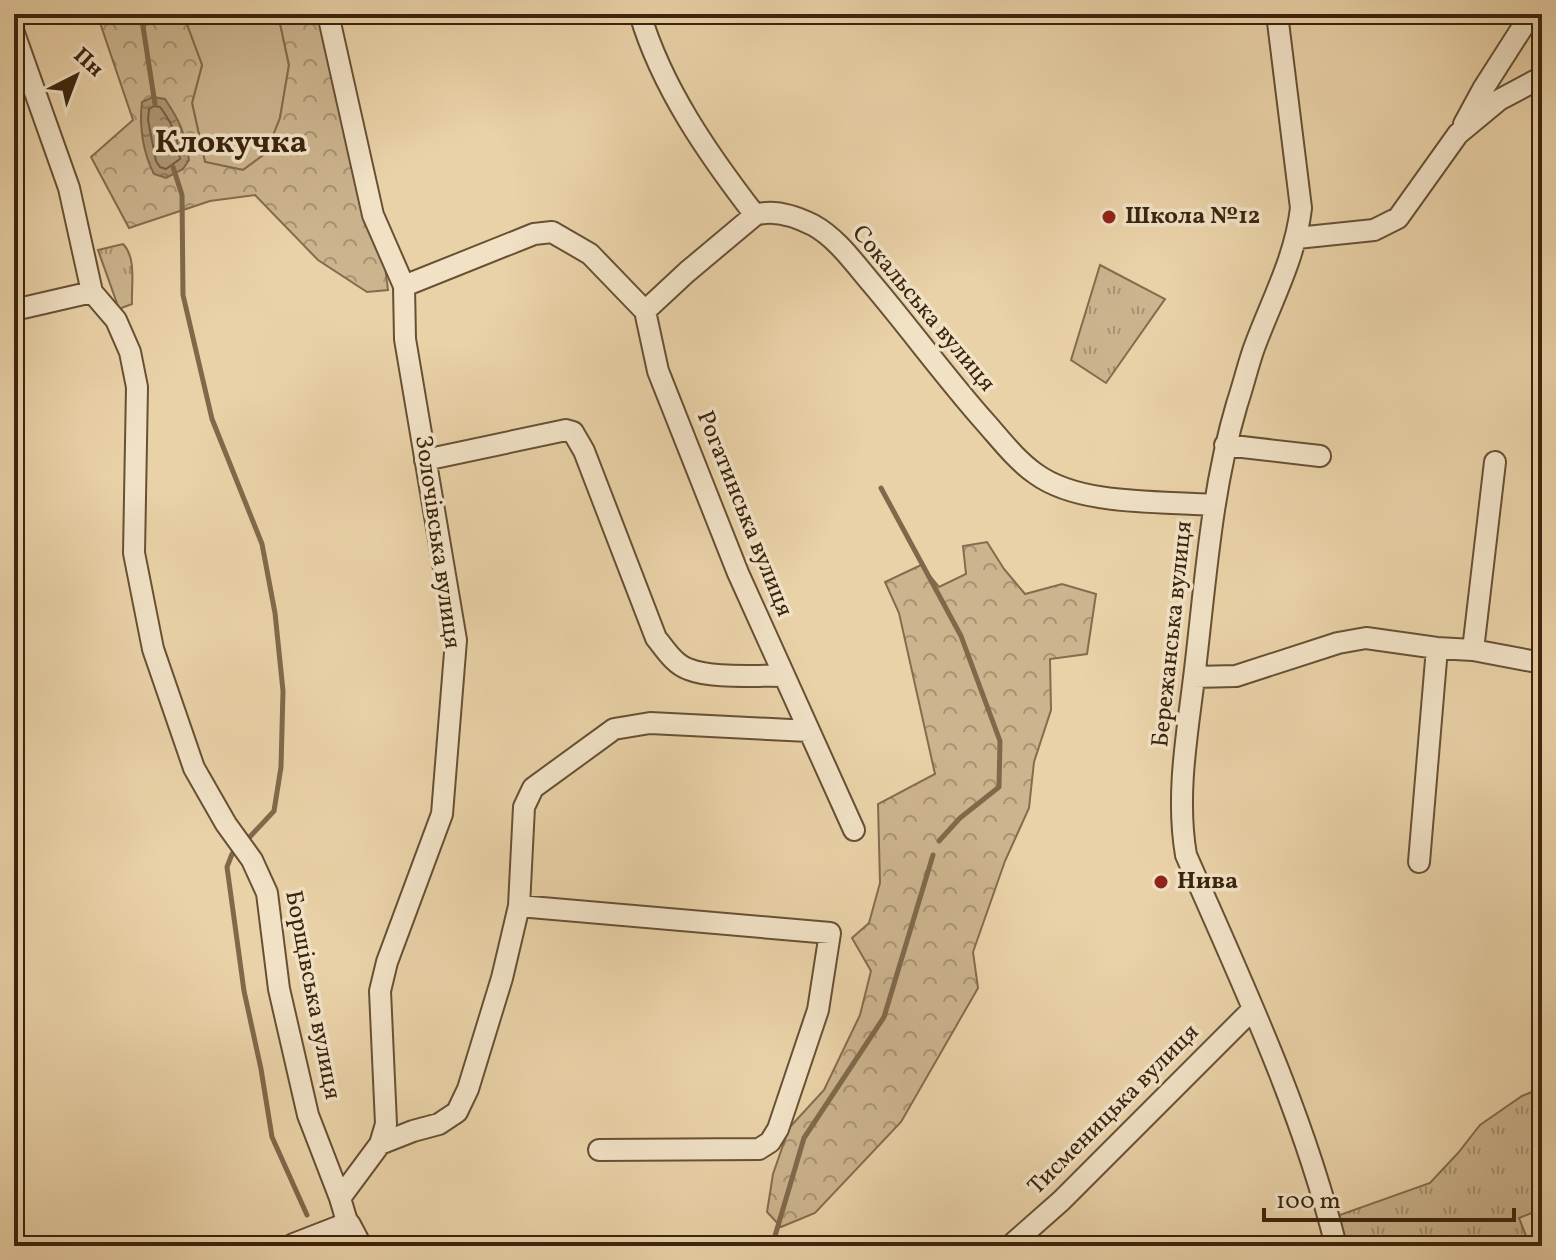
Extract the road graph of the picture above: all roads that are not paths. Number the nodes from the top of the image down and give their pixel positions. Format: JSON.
{"nodes":[{"id":1,"x":328,"y":14,"type":"edge"},
{"id":2,"x":640,"y":14,"type":"edge"},
{"id":3,"x":1277,"y":14,"type":"edge"},
{"id":4,"x":1531,"y":14,"type":"edge"},
{"id":5,"x":14,"y":33,"type":"edge"},
{"id":6,"x":1542,"y":77,"type":"edge"},
{"id":7,"x":1458,"y":134,"type":"junction"},
{"id":8,"x":755,"y":215,"type":"junction"},
{"id":9,"x":1297,"y":238,"type":"junction"},
{"id":10,"x":404,"y":286,"type":"junction"},
{"id":11,"x":92,"y":292,"type":"junction"},
{"id":12,"x":14,"y":310,"type":"edge"},
{"id":13,"x":645,"y":311,"type":"junction"},
{"id":14,"x":1225,"y":445,"type":"junction"},
{"id":15,"x":1320,"y":456,"type":"dead end"},
{"id":16,"x":425,"y":460,"type":"junction"},
{"id":17,"x":1495,"y":462,"type":"dead end"},
{"id":18,"x":1214,"y":505,"type":"junction"},
{"id":19,"x":1437,"y":648,"type":"junction"},
{"id":20,"x":1473,"y":650,"type":"junction"},
{"id":21,"x":1542,"y":663,"type":"edge"},
{"id":22,"x":783,"y":676,"type":"junction"},
{"id":23,"x":1194,"y":677,"type":"junction"},
{"id":24,"x":809,"y":731,"type":"junction"},
{"id":25,"x":854,"y":830,"type":"dead end"},
{"id":26,"x":1419,"y":862,"type":"dead end"},
{"id":27,"x":519,"y":906,"type":"junction"},
{"id":28,"x":1253,"y":1009,"type":"junction"},
{"id":29,"x":380,"y":1144,"type":"junction"},
{"id":30,"x":599,"y":1150,"type":"dead end"},
{"id":31,"x":340,"y":1198,"type":"junction"},
{"id":32,"x":353,"y":1236,"type":"edge"},
{"id":33,"x":294,"y":1246,"type":"edge"},
{"id":34,"x":1010,"y":1246,"type":"edge"},
{"id":35,"x":1336,"y":1246,"type":"edge"}],
"edges":[{"from":1,"to":10,"type":"street","name":"Золочівська вулиця"},
{"from":2,"to":8,"type":"street"},
{"from":3,"to":9,"type":"street","name":"Бережанська вулиця"},
{"from":4,"to":7,"type":"street"},
{"from":5,"to":11,"type":"street","name":"Борщівська вулиця"},
{"from":6,"to":7,"type":"street"},
{"from":7,"to":9,"type":"street"},
{"from":8,"to":13,"type":"street"},
{"from":8,"to":18,"type":"street","name":"Сокальська вулиця"},
{"from":9,"to":14,"type":"street","name":"Бережанська вулиця"},
{"from":10,"to":13,"type":"street"},
{"from":10,"to":16,"type":"street","name":"Золочівська вулиця"},
{"from":11,"to":12,"type":"street"},
{"from":11,"to":31,"type":"street","name":"Борщівська вулиця"},
{"from":13,"to":22,"type":"street","name":"Рогатинська вулиця"},
{"from":14,"to":15,"type":"street"},
{"from":14,"to":18,"type":"street","name":"Бережанська вулиця"},
{"from":16,"to":22,"type":"street"},
{"from":16,"to":29,"type":"street","name":"Золочівська вулиця"},
{"from":17,"to":20,"type":"street"},
{"from":18,"to":23,"type":"street","name":"Бережанська вулиця"},
{"from":19,"to":20,"type":"street"},
{"from":19,"to":23,"type":"street"},
{"from":19,"to":26,"type":"street"},
{"from":20,"to":21,"type":"street"},
{"from":22,"to":24,"type":"street","name":"Рогатинська вулиця"},
{"from":23,"to":28,"type":"street","name":"Бережанська вулиця"},
{"from":24,"to":25,"type":"street","name":"Рогатинська вулиця"},
{"from":24,"to":27,"type":"street"},
{"from":27,"to":29,"type":"street"},
{"from":27,"to":30,"type":"street"},
{"from":28,"to":34,"type":"street","name":"Тисменицька вулиця"},
{"from":28,"to":35,"type":"street","name":"Бережанська вулиця"},
{"from":29,"to":31,"type":"street","name":"Золочівська вулиця"},
{"from":31,"to":32,"type":"street"},
{"from":32,"to":33,"type":"street"}]}
